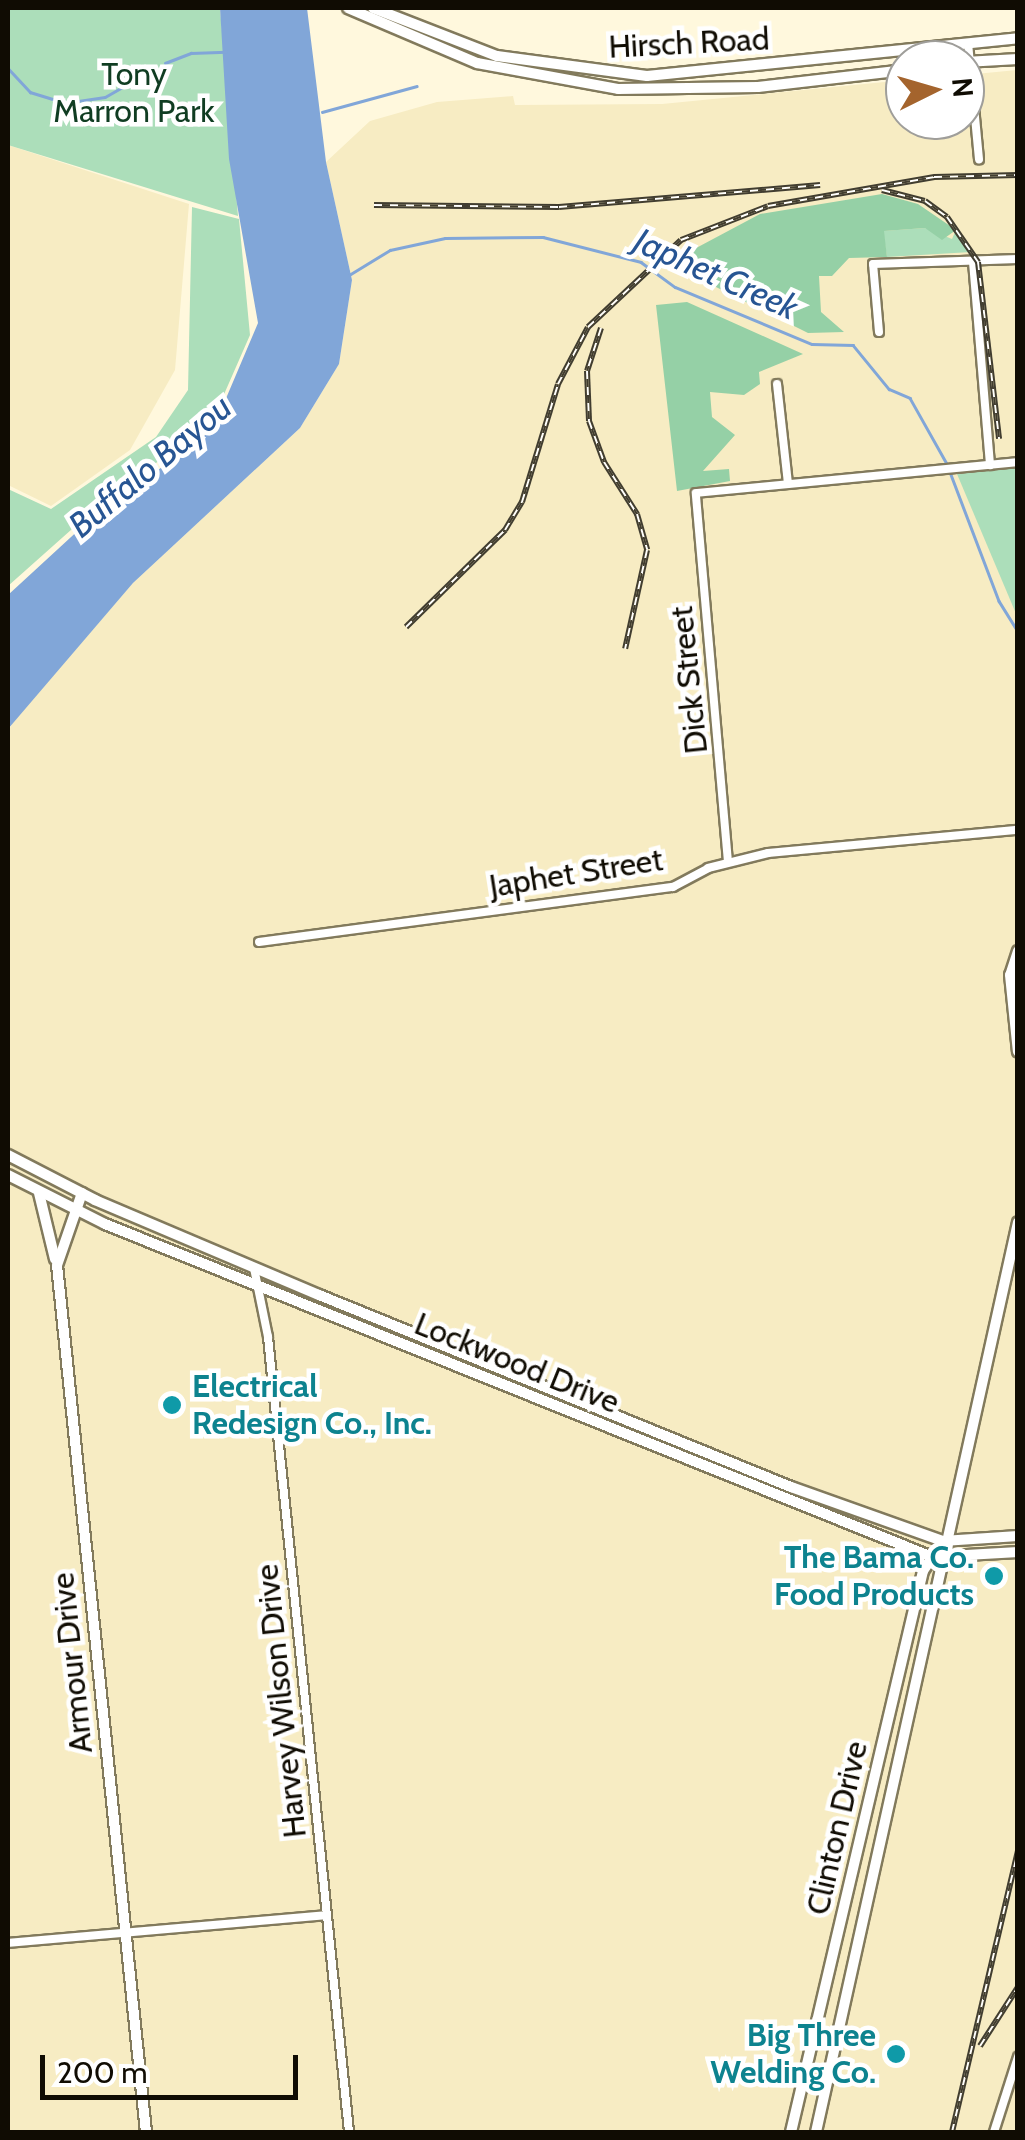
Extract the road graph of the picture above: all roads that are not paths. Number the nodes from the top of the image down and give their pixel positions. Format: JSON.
{"nodes":[{"id":1,"x":348,"y":8,"type":"edge"},
{"id":2,"x":373,"y":8,"type":"edge"},
{"id":3,"x":392,"y":24,"type":"junction"},
{"id":4,"x":1018,"y":38,"type":"edge"},
{"id":5,"x":985,"y":41,"type":"edge"},
{"id":6,"x":885,"y":52,"type":"edge"},
{"id":7,"x":1018,"y":58,"type":"edge"},
{"id":8,"x":985,"y":61,"type":"edge"},
{"id":9,"x":885,"y":72,"type":"edge"},
{"id":10,"x":977,"y":140,"type":"edge"},
{"id":11,"x":979,"y":159,"type":"dead end"},
{"id":12,"x":1018,"y":258,"type":"edge"},
{"id":13,"x":972,"y":262,"type":"junction"},
{"id":14,"x":879,"y":332,"type":"dead end"},
{"id":15,"x":777,"y":384,"type":"dead end"},
{"id":16,"x":1018,"y":462,"type":"edge"},
{"id":17,"x":986,"y":465,"type":"junction"},
{"id":18,"x":788,"y":484,"type":"junction"},
{"id":19,"x":1018,"y":830,"type":"edge"},
{"id":20,"x":728,"y":862,"type":"junction"},
{"id":21,"x":259,"y":942,"type":"dead end"},
{"id":22,"x":1018,"y":950,"type":"edge"},
{"id":23,"x":1018,"y":1052,"type":"edge"},
{"id":24,"x":8,"y":1154,"type":"edge"},
{"id":25,"x":8,"y":1174,"type":"edge"},
{"id":26,"x":39,"y":1192,"type":"junction"},
{"id":27,"x":82,"y":1193,"type":"junction"},
{"id":28,"x":75,"y":1210,"type":"junction"},
{"id":29,"x":1018,"y":1222,"type":"edge"},
{"id":30,"x":56,"y":1265,"type":"junction"},
{"id":31,"x":253,"y":1266,"type":"junction"},
{"id":32,"x":262,"y":1284,"type":"junction"},
{"id":33,"x":376,"y":1319,"type":"junction"},
{"id":34,"x":370,"y":1332,"type":"junction"},
{"id":35,"x":464,"y":1361,"type":"junction"},
{"id":36,"x":725,"y":1461,"type":"junction"},
{"id":37,"x":721,"y":1474,"type":"junction"},
{"id":38,"x":762,"y":1476,"type":"junction"},
{"id":39,"x":757,"y":1488,"type":"junction"},
{"id":40,"x":822,"y":1498,"type":"junction"},
{"id":41,"x":816,"y":1512,"type":"junction"},
{"id":42,"x":1018,"y":1536,"type":"edge"},
{"id":43,"x":943,"y":1541,"type":"junction"},
{"id":44,"x":1018,"y":1552,"type":"edge"},
{"id":45,"x":938,"y":1559,"type":"junction"},
{"id":46,"x":854,"y":1866,"type":"junction"},
{"id":47,"x":877,"y":1869,"type":"junction"},
{"id":48,"x":328,"y":1915,"type":"junction"},
{"id":49,"x":125,"y":1933,"type":"junction"},
{"id":50,"x":8,"y":1943,"type":"edge"},
{"id":51,"x":1018,"y":2056,"type":"edge"},
{"id":52,"x":806,"y":2068,"type":"junction"},
{"id":53,"x":828,"y":2073,"type":"junction"},
{"id":54,"x":146,"y":2132,"type":"edge"},
{"id":55,"x":349,"y":2132,"type":"edge"},
{"id":56,"x":791,"y":2132,"type":"edge"},
{"id":57,"x":816,"y":2132,"type":"edge"},
{"id":58,"x":994,"y":2132,"type":"edge"}],
"edges":[{"from":1,"to":3,"type":"main road","name":"Hirsch Road"},
{"from":2,"to":3,"type":"main road","name":"Hirsch Road"},
{"from":3,"to":6,"type":"main road","name":"Hirsch Road"},
{"from":3,"to":9,"type":"main road","name":"Hirsch Road"},
{"from":4,"to":5,"type":"main road","name":"Hirsch Road"},
{"from":7,"to":8,"type":"main road"},
{"from":10,"to":11,"type":"street"},
{"from":12,"to":13,"type":"street"},
{"from":13,"to":14,"type":"street"},
{"from":13,"to":17,"type":"street"},
{"from":15,"to":18,"type":"street"},
{"from":16,"to":17,"type":"street"},
{"from":17,"to":18,"type":"street"},
{"from":18,"to":20,"type":"street","name":"Dick Street"},
{"from":19,"to":20,"type":"street","name":"Japhet Street"},
{"from":20,"to":21,"type":"street","name":"Japhet Street"},
{"from":22,"to":23,"type":"main road"},
{"from":24,"to":27,"type":"main road","name":"Lockwood Drive"},
{"from":25,"to":26,"type":"main road","name":"Lockwood Drive"},
{"from":26,"to":28,"type":"main road","name":"Lockwood Drive"},
{"from":26,"to":30,"type":"main road"},
{"from":27,"to":28,"type":"main road","name":"Armour Drive"},
{"from":27,"to":31,"type":"main road","name":"Lockwood Drive"},
{"from":28,"to":30,"type":"main road","name":"Armour Drive"},
{"from":28,"to":32,"type":"main road","name":"Lockwood Drive"},
{"from":29,"to":43,"type":"main road","name":"Clinton Drive"},
{"from":30,"to":49,"type":"main road","name":"Armour Drive"},
{"from":31,"to":32,"type":"street","name":"Harvey Wilson Drive"},
{"from":31,"to":33,"type":"main road","name":"Lockwood Drive"},
{"from":32,"to":34,"type":"main road","name":"Lockwood Drive"},
{"from":32,"to":48,"type":"street","name":"Harvey Wilson Drive"},
{"from":33,"to":34,"type":"main road"},
{"from":33,"to":35,"type":"main road","name":"Lockwood Drive"},
{"from":34,"to":35,"type":"main road","name":"Lockwood Drive"},
{"from":35,"to":36,"type":"main road","name":"Lockwood Drive"},
{"from":35,"to":37,"type":"main road","name":"Lockwood Drive"},
{"from":36,"to":37,"type":"main road"},
{"from":36,"to":38,"type":"main road","name":"Lockwood Drive"},
{"from":37,"to":39,"type":"main road","name":"Lockwood Drive"},
{"from":38,"to":39,"type":"main road"},
{"from":38,"to":40,"type":"main road","name":"Lockwood Drive"},
{"from":39,"to":41,"type":"main road","name":"Lockwood Drive"},
{"from":40,"to":41,"type":"main road"},
{"from":40,"to":43,"type":"main road","name":"Lockwood Drive"},
{"from":41,"to":45,"type":"main road","name":"Lockwood Drive"},
{"from":42,"to":43,"type":"main road","name":"Lockwood Drive"},
{"from":43,"to":45,"type":"main road","name":"Clinton Drive"},
{"from":44,"to":45,"type":"main road","name":"Lockwood Drive"},
{"from":45,"to":46,"type":"main road","name":"Clinton Drive"},
{"from":45,"to":47,"type":"main road","name":"Clinton Drive"},
{"from":46,"to":47,"type":"main road"},
{"from":46,"to":52,"type":"main road","name":"Clinton Drive"},
{"from":47,"to":53,"type":"main road","name":"Clinton Drive"},
{"from":48,"to":49,"type":"street"},
{"from":48,"to":55,"type":"street","name":"Harvey Wilson Drive"},
{"from":49,"to":50,"type":"street"},
{"from":49,"to":54,"type":"main road","name":"Armour Drive"},
{"from":51,"to":58,"type":"street"},
{"from":52,"to":53,"type":"main road"},
{"from":52,"to":56,"type":"main road","name":"Clinton Drive"},
{"from":53,"to":57,"type":"main road","name":"Clinton Drive"}]}
